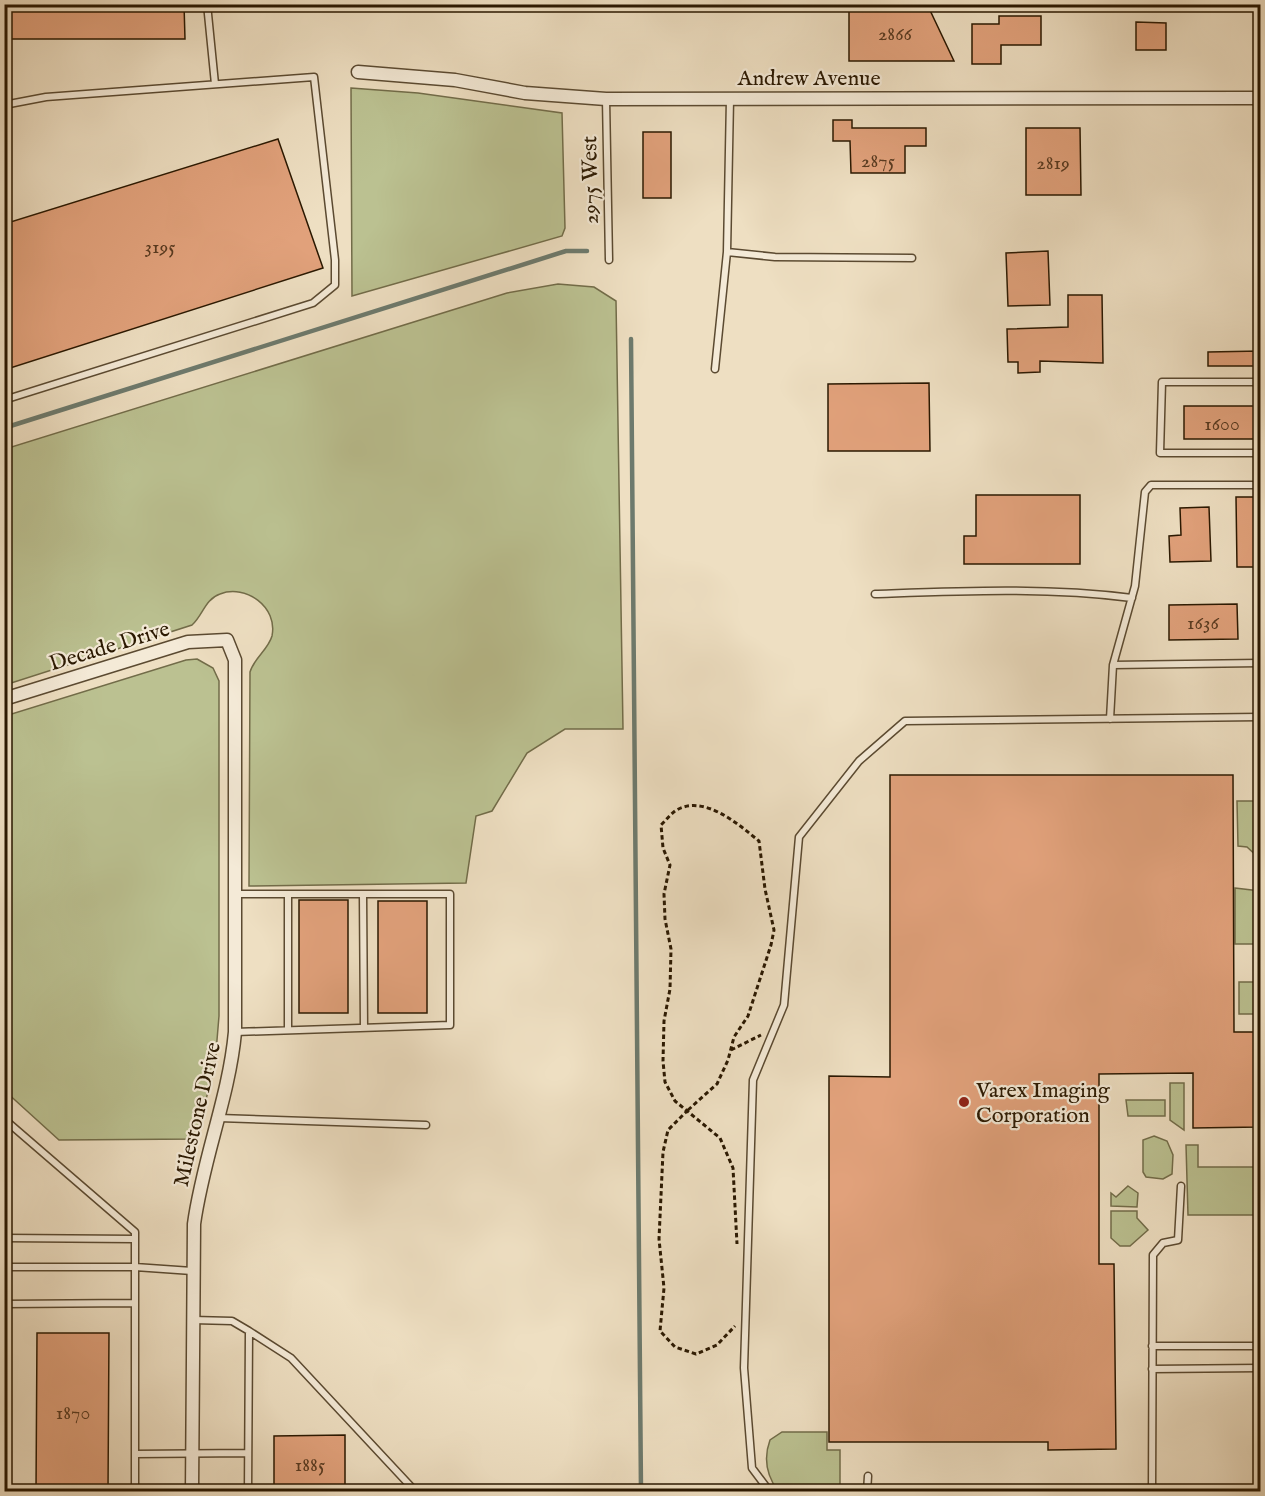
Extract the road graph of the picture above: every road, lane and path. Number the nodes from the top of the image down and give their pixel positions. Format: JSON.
{"nodes":[{"id":1,"x":207,"y":4,"type":"edge"},
{"id":2,"x":358,"y":72,"type":"dead end"},
{"id":3,"x":215,"y":84,"type":"junction"},
{"id":4,"x":730,"y":98,"type":"junction"},
{"id":5,"x":1260,"y":98,"type":"edge"},
{"id":6,"x":606,"y":99,"type":"junction"},
{"id":7,"x":4,"y":105,"type":"edge"},
{"id":8,"x":727,"y":252,"type":"junction"},
{"id":9,"x":912,"y":258,"type":"dead end"},
{"id":10,"x":609,"y":260,"type":"dead end"},
{"id":11,"x":714,"y":369,"type":"dead end"},
{"id":12,"x":1260,"y":382,"type":"edge"},
{"id":13,"x":4,"y":400,"type":"edge"},
{"id":14,"x":1260,"y":453,"type":"edge"},
{"id":15,"x":1260,"y":485,"type":"edge"},
{"id":16,"x":875,"y":594,"type":"dead end"},
{"id":17,"x":1132,"y":598,"type":"junction"},
{"id":18,"x":227,"y":640,"type":"joint"},
{"id":19,"x":1260,"y":663,"type":"edge"},
{"id":20,"x":1113,"y":665,"type":"junction"},
{"id":21,"x":4,"y":699,"type":"edge"},
{"id":22,"x":1260,"y":717,"type":"edge"},
{"id":23,"x":1110,"y":719,"type":"junction"},
{"id":24,"x":236,"y":894,"type":"junction"},
{"id":25,"x":288,"y":895,"type":"junction"},
{"id":26,"x":363,"y":895,"type":"junction"},
{"id":27,"x":364,"y":1028,"type":"junction"},
{"id":28,"x":775,"y":1028,"type":"junction"},
{"id":29,"x":288,"y":1030,"type":"junction"},
{"id":30,"x":236,"y":1032,"type":"junction"},
{"id":31,"x":731,"y":1050,"type":"junction"},
{"id":32,"x":688,"y":1110,"type":"junction"},
{"id":33,"x":219,"y":1118,"type":"junction"},
{"id":34,"x":4,"y":1119,"type":"edge"},
{"id":35,"x":426,"y":1125,"type":"dead end"},
{"id":36,"x":1181,"y":1186,"type":"dead end"},
{"id":37,"x":4,"y":1238,"type":"edge"},
{"id":38,"x":135,"y":1239,"type":"junction"},
{"id":39,"x":738,"y":1249,"type":"dead end"},
{"id":40,"x":4,"y":1267,"type":"edge"},
{"id":41,"x":135,"y":1267,"type":"junction"},
{"id":42,"x":192,"y":1271,"type":"junction"},
{"id":43,"x":135,"y":1303,"type":"junction"},
{"id":44,"x":4,"y":1304,"type":"edge"},
{"id":45,"x":736,"y":1316,"type":"dead end"},
{"id":46,"x":192,"y":1320,"type":"junction"},
{"id":47,"x":249,"y":1331,"type":"junction"},
{"id":48,"x":1152,"y":1346,"type":"junction"},
{"id":49,"x":1260,"y":1346,"type":"edge"},
{"id":50,"x":1260,"y":1368,"type":"edge"},
{"id":51,"x":1152,"y":1369,"type":"junction"},
{"id":52,"x":248,"y":1453,"type":"junction"},
{"id":53,"x":135,"y":1454,"type":"junction"},
{"id":54,"x":192,"y":1454,"type":"junction"},
{"id":55,"x":868,"y":1476,"type":"dead end"},
{"id":56,"x":135,"y":1491,"type":"edge"},
{"id":57,"x":192,"y":1491,"type":"edge"},
{"id":58,"x":248,"y":1491,"type":"edge"},
{"id":59,"x":416,"y":1491,"type":"edge"},
{"id":60,"x":770,"y":1491,"type":"edge"},
{"id":61,"x":867,"y":1491,"type":"edge"},
{"id":62,"x":1152,"y":1491,"type":"edge"}],
"edges":[{"from":1,"to":3,"type":"lane"},
{"from":2,"to":6,"type":"street","name":"Andrew Avenue"},
{"from":3,"to":7,"type":"lane"},
{"from":3,"to":13,"type":"lane"},
{"from":4,"to":5,"type":"street","name":"Andrew Avenue"},
{"from":4,"to":6,"type":"street","name":"Andrew Avenue"},
{"from":4,"to":8,"type":"lane"},
{"from":6,"to":10,"type":"lane","name":"2975 West"},
{"from":8,"to":9,"type":"lane"},
{"from":8,"to":11,"type":"lane"},
{"from":12,"to":14,"type":"lane"},
{"from":15,"to":17,"type":"lane"},
{"from":16,"to":17,"type":"lane"},
{"from":17,"to":20,"type":"lane"},
{"from":18,"to":21,"type":"street","name":"Decade Drive"},
{"from":18,"to":24,"type":"street","name":"Milestone Drive"},
{"from":19,"to":20,"type":"lane"},
{"from":20,"to":23,"type":"lane"},
{"from":22,"to":23,"type":"lane"},
{"from":23,"to":28,"type":"lane"},
{"from":24,"to":25,"type":"lane"},
{"from":24,"to":30,"type":"street","name":"Milestone Drive"},
{"from":25,"to":26,"type":"lane"},
{"from":25,"to":29,"type":"lane"},
{"from":26,"to":27,"type":"lane"},
{"from":26,"to":27,"type":"lane"},
{"from":27,"to":29,"type":"lane"},
{"from":28,"to":31,"type":"path"},
{"from":28,"to":60,"type":"lane"},
{"from":29,"to":30,"type":"lane"},
{"from":30,"to":33,"type":"street","name":"Milestone Drive"},
{"from":31,"to":32,"type":"path"},
{"from":31,"to":32,"type":"path"},
{"from":32,"to":39,"type":"path"},
{"from":32,"to":45,"type":"path"},
{"from":33,"to":35,"type":"lane"},
{"from":33,"to":42,"type":"street","name":"Milestone Drive"},
{"from":34,"to":38,"type":"lane"},
{"from":36,"to":48,"type":"lane"},
{"from":37,"to":38,"type":"lane"},
{"from":38,"to":41,"type":"lane"},
{"from":40,"to":41,"type":"lane"},
{"from":41,"to":42,"type":"lane"},
{"from":41,"to":43,"type":"lane"},
{"from":42,"to":46,"type":"street","name":"Milestone Drive"},
{"from":43,"to":44,"type":"lane"},
{"from":43,"to":53,"type":"lane"},
{"from":46,"to":47,"type":"lane"},
{"from":46,"to":54,"type":"street","name":"Milestone Drive"},
{"from":47,"to":52,"type":"lane"},
{"from":47,"to":59,"type":"lane"},
{"from":48,"to":49,"type":"lane"},
{"from":48,"to":51,"type":"lane"},
{"from":50,"to":51,"type":"lane"},
{"from":51,"to":62,"type":"lane"},
{"from":52,"to":54,"type":"lane"},
{"from":52,"to":58,"type":"lane"},
{"from":53,"to":54,"type":"lane"},
{"from":53,"to":56,"type":"lane"},
{"from":54,"to":57,"type":"street","name":"Milestone Drive"},
{"from":55,"to":61,"type":"lane"}]}
